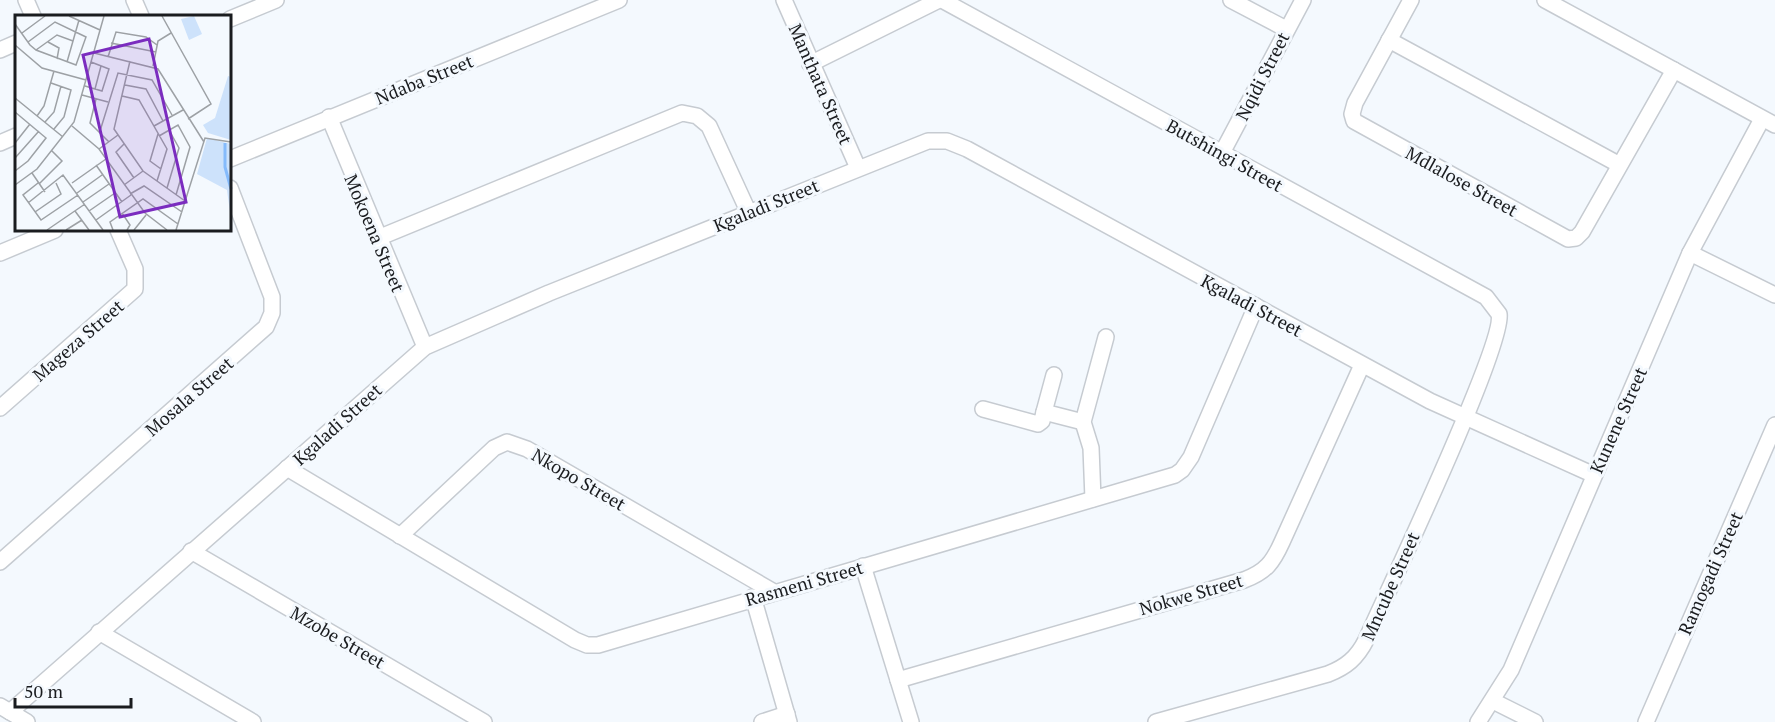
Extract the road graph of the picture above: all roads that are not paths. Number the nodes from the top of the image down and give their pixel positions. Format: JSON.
{"nodes":[{"id":1,"x":26,"y":0,"type":"edge"},
{"id":2,"x":134,"y":0,"type":"edge"},
{"id":3,"x":619,"y":0,"type":"edge"},
{"id":4,"x":941,"y":0,"type":"edge"},
{"id":5,"x":1231,"y":0,"type":"edge"},
{"id":6,"x":1303,"y":0,"type":"edge"},
{"id":7,"x":1411,"y":0,"type":"edge"},
{"id":8,"x":1545,"y":0,"type":"edge"},
{"id":9,"x":270,"y":1,"type":"edge"},
{"id":10,"x":788,"y":2,"type":"edge"},
{"id":11,"x":33,"y":15,"type":"edge"},
{"id":12,"x":141,"y":15,"type":"edge"},
{"id":13,"x":231,"y":19,"type":"edge"},
{"id":14,"x":1286,"y":29,"type":"junction"},
{"id":15,"x":1389,"y":40,"type":"junction"},
{"id":16,"x":15,"y":43,"type":"edge"},
{"id":17,"x":0,"y":50,"type":"edge"},
{"id":18,"x":810,"y":64,"type":"junction"},
{"id":19,"x":1674,"y":70,"type":"junction"},
{"id":20,"x":329,"y":117,"type":"junction"},
{"id":21,"x":1768,"y":122,"type":"edge"},
{"id":22,"x":15,"y":136,"type":"edge"},
{"id":23,"x":0,"y":143,"type":"edge"},
{"id":24,"x":1222,"y":153,"type":"junction"},
{"id":25,"x":231,"y":159,"type":"edge"},
{"id":26,"x":1618,"y":164,"type":"junction"},
{"id":27,"x":858,"y":168,"type":"junction"},
{"id":28,"x":231,"y":191,"type":"edge"},
{"id":29,"x":748,"y":211,"type":"junction"},
{"id":30,"x":53,"y":231,"type":"edge"},
{"id":31,"x":118,"y":231,"type":"edge"},
{"id":32,"x":378,"y":238,"type":"junction"},
{"id":33,"x":0,"y":253,"type":"edge"},
{"id":34,"x":1690,"y":253,"type":"junction"},
{"id":35,"x":1775,"y":295,"type":"edge"},
{"id":36,"x":1256,"y":306,"type":"junction"},
{"id":37,"x":1500,"y":317,"type":"joint"},
{"id":38,"x":1106,"y":337,"type":"dead end"},
{"id":39,"x":425,"y":347,"type":"junction"},
{"id":40,"x":1362,"y":365,"type":"junction"},
{"id":41,"x":1054,"y":375,"type":"dead end"},
{"id":42,"x":0,"y":408,"type":"edge"},
{"id":43,"x":983,"y":409,"type":"dead end"},
{"id":44,"x":1044,"y":412,"type":"junction"},
{"id":45,"x":1464,"y":418,"type":"junction"},
{"id":46,"x":1083,"y":422,"type":"junction"},
{"id":47,"x":1775,"y":424,"type":"edge"},
{"id":48,"x":287,"y":468,"type":"junction"},
{"id":49,"x":1594,"y":475,"type":"junction"},
{"id":50,"x":1093,"y":499,"type":"junction"},
{"id":51,"x":400,"y":536,"type":"junction"},
{"id":52,"x":191,"y":551,"type":"junction"},
{"id":53,"x":0,"y":562,"type":"edge"},
{"id":54,"x":863,"y":566,"type":"junction"},
{"id":55,"x":774,"y":592,"type":"junction"},
{"id":56,"x":753,"y":597,"type":"junction"},
{"id":57,"x":99,"y":632,"type":"junction"},
{"id":58,"x":898,"y":680,"type":"junction"},
{"id":59,"x":1493,"y":701,"type":"junction"},
{"id":60,"x":5,"y":709,"type":"edge"},
{"id":61,"x":788,"y":718,"type":"edge"},
{"id":62,"x":27,"y":722,"type":"edge"},
{"id":63,"x":254,"y":722,"type":"edge"},
{"id":64,"x":484,"y":722,"type":"edge"},
{"id":65,"x":762,"y":722,"type":"edge"},
{"id":66,"x":911,"y":722,"type":"edge"},
{"id":67,"x":1156,"y":722,"type":"edge"},
{"id":68,"x":1478,"y":722,"type":"edge"},
{"id":69,"x":1535,"y":722,"type":"edge"},
{"id":70,"x":1646,"y":722,"type":"edge"}],
"edges":[{"from":1,"to":11,"type":"street"},
{"from":2,"to":12,"type":"street"},
{"from":3,"to":20,"type":"street","name":"Ndaba Street"},
{"from":4,"to":18,"type":"street"},
{"from":4,"to":24,"type":"street","name":"Butshingi Street"},
{"from":5,"to":14,"type":"street"},
{"from":6,"to":14,"type":"street","name":"Nqidi Street"},
{"from":7,"to":15,"type":"street","name":"Mdlalose Street"},
{"from":8,"to":19,"type":"street"},
{"from":9,"to":13,"type":"street"},
{"from":10,"to":18,"type":"street","name":"Manthata Street"},
{"from":14,"to":24,"type":"street","name":"Nqidi Street"},
{"from":15,"to":26,"type":"street"},
{"from":15,"to":26,"type":"street","name":"Mdlalose Street"},
{"from":16,"to":17,"type":"street"},
{"from":18,"to":27,"type":"street","name":"Manthata Street"},
{"from":19,"to":21,"type":"street"},
{"from":19,"to":26,"type":"street","name":"Mdlalose Street"},
{"from":20,"to":25,"type":"street","name":"Ndaba Street"},
{"from":20,"to":32,"type":"street","name":"Mokoena Street"},
{"from":21,"to":34,"type":"street","name":"Kunene Street"},
{"from":22,"to":23,"type":"street"},
{"from":24,"to":37,"type":"street","name":"Butshingi Street"},
{"from":27,"to":29,"type":"street","name":"Kgaladi Street"},
{"from":27,"to":36,"type":"street","name":"Kgaladi Street"},
{"from":28,"to":53,"type":"street","name":"Mosala Street"},
{"from":29,"to":32,"type":"street"},
{"from":29,"to":39,"type":"street","name":"Kgaladi Street"},
{"from":30,"to":33,"type":"street"},
{"from":31,"to":42,"type":"street","name":"Mageza Street"},
{"from":32,"to":39,"type":"street","name":"Mokoena Street"},
{"from":34,"to":35,"type":"street"},
{"from":34,"to":49,"type":"street","name":"Kunene Street"},
{"from":36,"to":40,"type":"street","name":"Kgaladi Street"},
{"from":36,"to":50,"type":"street","name":"Rasmeni Street"},
{"from":37,"to":45,"type":"street","name":"Mncube Street"},
{"from":38,"to":46,"type":"street"},
{"from":39,"to":48,"type":"street","name":"Kgaladi Street"},
{"from":40,"to":45,"type":"street","name":"Kgaladi Street"},
{"from":40,"to":58,"type":"street","name":"Nokwe Street"},
{"from":41,"to":44,"type":"street"},
{"from":43,"to":44,"type":"street"},
{"from":44,"to":46,"type":"street"},
{"from":45,"to":49,"type":"street","name":"Kgaladi Street"},
{"from":45,"to":67,"type":"street","name":"Mncube Street"},
{"from":46,"to":50,"type":"street"},
{"from":47,"to":70,"type":"street","name":"Ramogadi Street"},
{"from":48,"to":51,"type":"street","name":"Rasmeni Street"},
{"from":48,"to":52,"type":"street","name":"Kgaladi Street"},
{"from":49,"to":59,"type":"street","name":"Kunene Street"},
{"from":50,"to":54,"type":"street","name":"Rasmeni Street"},
{"from":51,"to":55,"type":"street","name":"Nkopo Street"},
{"from":51,"to":56,"type":"street","name":"Rasmeni Street"},
{"from":52,"to":57,"type":"street","name":"Kgaladi Street"},
{"from":52,"to":64,"type":"street","name":"Mzobe Street"},
{"from":54,"to":55,"type":"street","name":"Rasmeni Street"},
{"from":54,"to":58,"type":"street"},
{"from":55,"to":56,"type":"street","name":"Rasmeni Street"},
{"from":56,"to":61,"type":"street"},
{"from":57,"to":60,"type":"street","name":"Kgaladi Street"},
{"from":57,"to":63,"type":"street"},
{"from":58,"to":66,"type":"street"},
{"from":59,"to":68,"type":"street","name":"Kunene Street"},
{"from":59,"to":69,"type":"street"},
{"from":60,"to":62,"type":"street"},
{"from":61,"to":65,"type":"street"}]}
